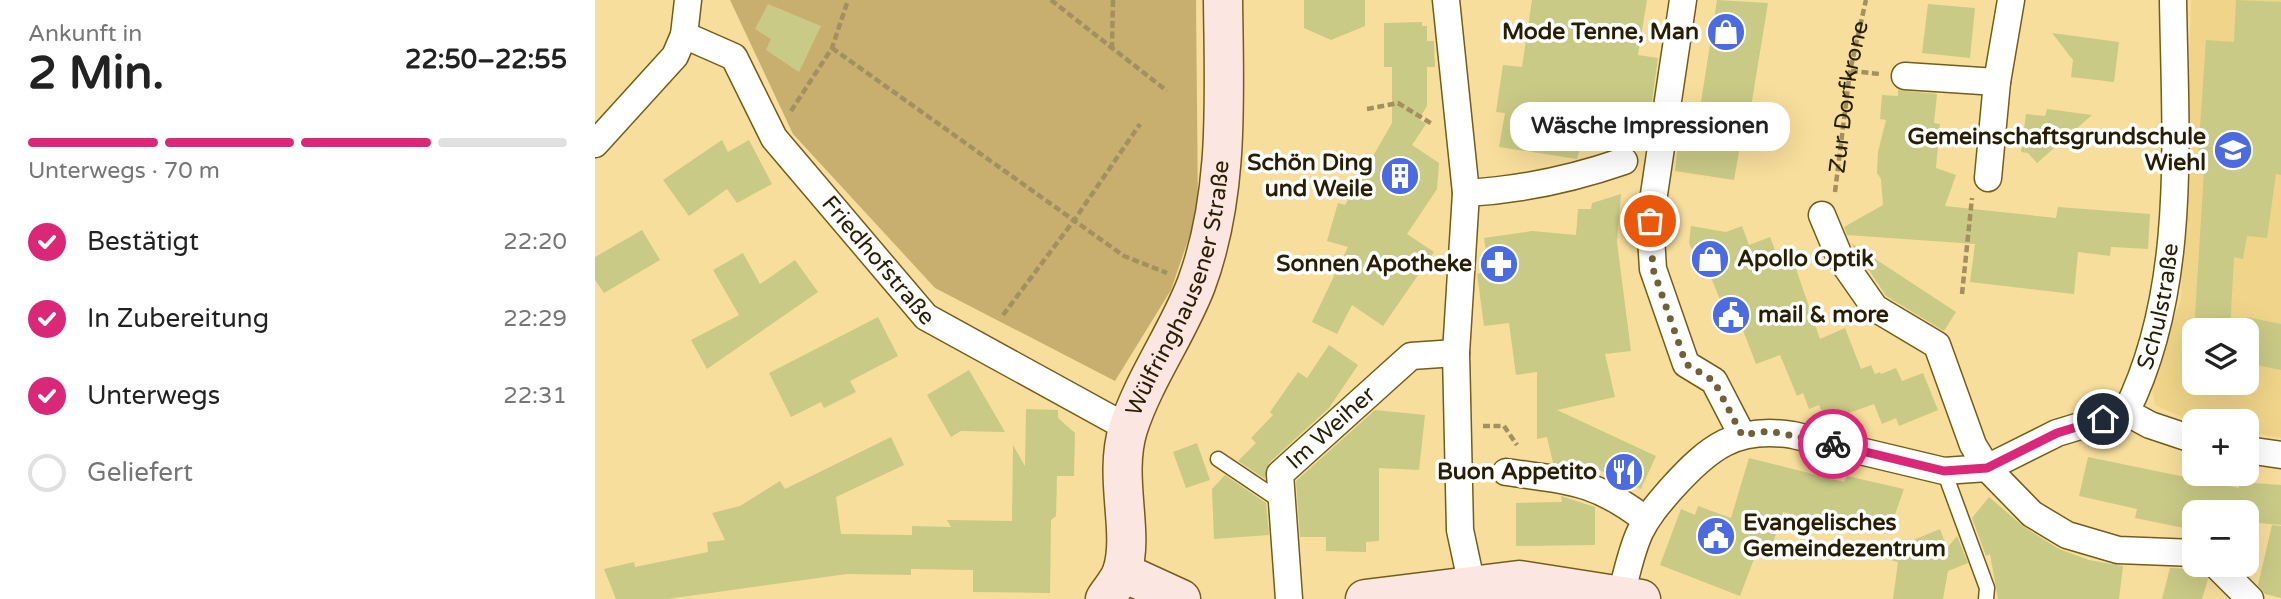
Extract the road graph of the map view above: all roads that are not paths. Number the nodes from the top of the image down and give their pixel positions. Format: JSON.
{"nodes":[{"id":1,"x":688,"y":0,"type":"edge"},
{"id":2,"x":1223,"y":0,"type":"edge"},
{"id":3,"x":1446,"y":0,"type":"edge"},
{"id":4,"x":1683,"y":0,"type":"edge"},
{"id":5,"x":2011,"y":0,"type":"edge"},
{"id":6,"x":2172,"y":0,"type":"edge"},
{"id":7,"x":684,"y":35,"type":"junction"},
{"id":8,"x":1905,"y":76,"type":"dead end"},
{"id":9,"x":1997,"y":82,"type":"junction"},
{"id":10,"x":595,"y":144,"type":"edge"},
{"id":11,"x":1624,"y":161,"type":"dead end"},
{"id":12,"x":1988,"y":178,"type":"road end"},
{"id":13,"x":1465,"y":193,"type":"junction"},
{"id":14,"x":1822,"y":215,"type":"road end"},
{"id":15,"x":1456,"y":353,"type":"junction"},
{"id":16,"x":2126,"y":412,"type":"junction"},
{"id":17,"x":1128,"y":428,"type":"junction"},
{"id":18,"x":1742,"y":435,"type":"junction"},
{"id":19,"x":2182,"y":436,"type":"edge"},
{"id":20,"x":2259,"y":452,"type":"edge"},
{"id":21,"x":2281,"y":455,"type":"edge"},
{"id":22,"x":1218,"y":459,"type":"dead end"},
{"id":23,"x":1987,"y":468,"type":"junction"},
{"id":24,"x":1944,"y":471,"type":"junction"},
{"id":25,"x":1506,"y":472,"type":"dead end"},
{"id":26,"x":1282,"y":502,"type":"junction"},
{"id":27,"x":1646,"y":520,"type":"junction"},
{"id":28,"x":2182,"y":553,"type":"edge"},
{"id":29,"x":2228,"y":577,"type":"edge"},
{"id":30,"x":1114,"y":586,"type":"edge"},
{"id":31,"x":1473,"y":592,"type":"edge"},
{"id":32,"x":1631,"y":597,"type":"edge"},
{"id":33,"x":1181,"y":599,"type":"edge"},
{"id":34,"x":1289,"y":599,"type":"edge"},
{"id":35,"x":1365,"y":599,"type":"edge"},
{"id":36,"x":1986,"y":599,"type":"edge"},
{"id":37,"x":2250,"y":599,"type":"edge"}],
"edges":[{"from":1,"to":7,"type":"street"},
{"from":2,"to":17,"type":"street","name":"Wülfringhausener Straße"},
{"from":3,"to":13,"type":"street"},
{"from":4,"to":18,"type":"street"},
{"from":5,"to":9,"type":"street"},
{"from":6,"to":16,"type":"street","name":"Schulstraße"},
{"from":7,"to":10,"type":"street"},
{"from":7,"to":17,"type":"street","name":"Friedhofstraße"},
{"from":8,"to":9,"type":"street"},
{"from":9,"to":12,"type":"street"},
{"from":11,"to":13,"type":"street"},
{"from":13,"to":15,"type":"street"},
{"from":14,"to":23,"type":"street"},
{"from":15,"to":26,"type":"street","name":"Im Weiher"},
{"from":15,"to":31,"type":"street"},
{"from":16,"to":19,"type":"street"},
{"from":16,"to":23,"type":"street"},
{"from":17,"to":30,"type":"street","name":"Wülfringhausener Straße"},
{"from":18,"to":24,"type":"street"},
{"from":18,"to":27,"type":"street"},
{"from":20,"to":21,"type":"street"},
{"from":22,"to":26,"type":"lane"},
{"from":23,"to":24,"type":"street"},
{"from":23,"to":28,"type":"street"},
{"from":24,"to":36,"type":"lane"},
{"from":25,"to":27,"type":"street"},
{"from":26,"to":34,"type":"street","name":"Im Weiher"},
{"from":27,"to":32,"type":"street"},
{"from":29,"to":37,"type":"street"},
{"from":30,"to":33,"type":"street"},
{"from":31,"to":32,"type":"street"},
{"from":31,"to":35,"type":"street"}]}
